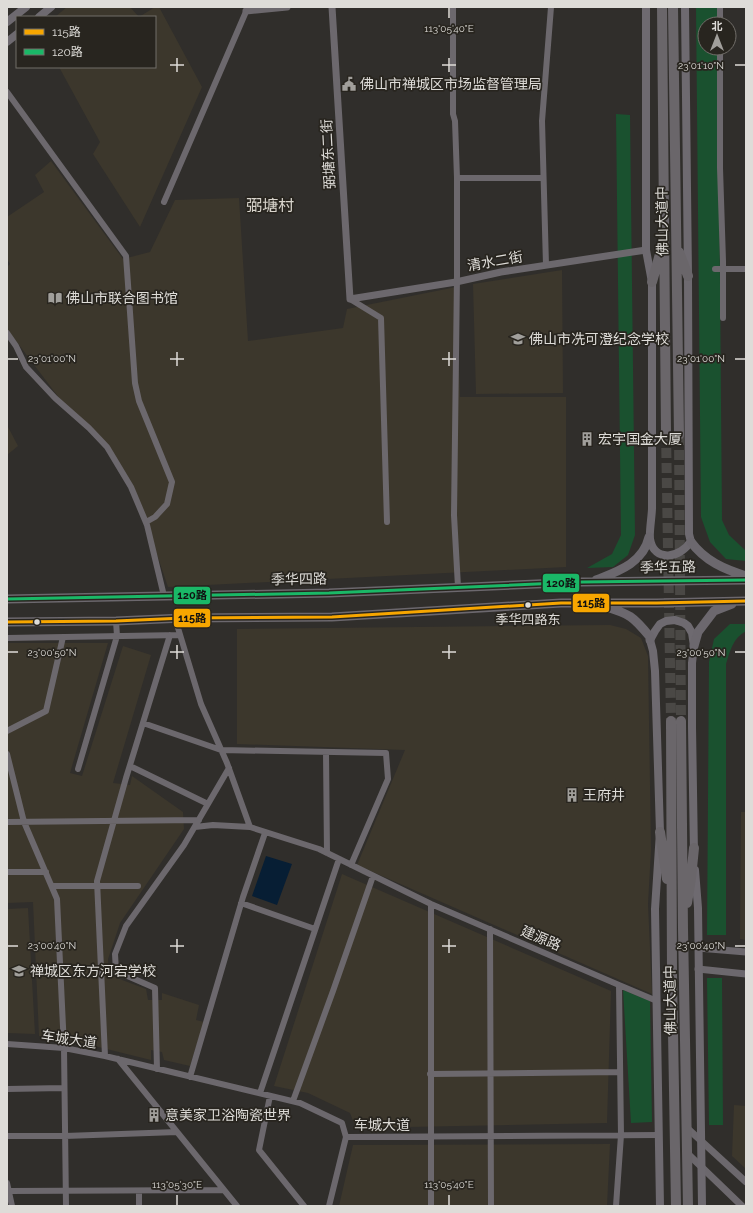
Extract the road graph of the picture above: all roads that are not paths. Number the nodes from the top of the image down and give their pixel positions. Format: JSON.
{"nodes":[{"id":1,"x":26,"y":7,"type":"edge"},
{"id":2,"x":51,"y":7,"type":"edge"},
{"id":3,"x":287,"y":7,"type":"edge"},
{"id":4,"x":332,"y":7,"type":"edge"},
{"id":5,"x":453,"y":7,"type":"edge"},
{"id":6,"x":551,"y":7,"type":"edge"},
{"id":7,"x":646,"y":7,"type":"edge"},
{"id":8,"x":662,"y":7,"type":"edge"},
{"id":9,"x":673,"y":7,"type":"edge"},
{"id":10,"x":685,"y":7,"type":"edge"},
{"id":11,"x":247,"y":9,"type":"edge"},
{"id":12,"x":40,"y":16,"type":"edge"},
{"id":13,"x":7,"y":22,"type":"edge"},
{"id":14,"x":16,"y":35,"type":"edge"},
{"id":15,"x":7,"y":42,"type":"edge"},
{"id":16,"x":720,"y":56,"type":"edge"},
{"id":17,"x":7,"y":92,"type":"edge"},
{"id":18,"x":457,"y":178,"type":"junction"},
{"id":19,"x":543,"y":178,"type":"junction"},
{"id":20,"x":164,"y":202,"type":"dead end"},
{"id":21,"x":676,"y":244,"type":"junction"},
{"id":22,"x":663,"y":245,"type":"junction"},
{"id":23,"x":646,"y":250,"type":"junction"},
{"id":24,"x":546,"y":265,"type":"junction"},
{"id":25,"x":715,"y":269,"type":"dead end"},
{"id":26,"x":724,"y":269,"type":"junction"},
{"id":27,"x":746,"y":269,"type":"edge"},
{"id":28,"x":688,"y":276,"type":"junction"},
{"id":29,"x":456,"y":282,"type":"junction"},
{"id":30,"x":652,"y":282,"type":"junction"},
{"id":31,"x":350,"y":299,"type":"junction"},
{"id":32,"x":723,"y":318,"type":"dead end"},
{"id":33,"x":7,"y":333,"type":"edge"},
{"id":34,"x":666,"y":433,"type":"tunnel mouth"},
{"id":35,"x":679,"y":436,"type":"tunnel mouth"},
{"id":36,"x":146,"y":522,"type":"junction"},
{"id":37,"x":387,"y":522,"type":"dead end"},
{"id":38,"x":649,"y":537,"type":"junction"},
{"id":39,"x":691,"y":542,"type":"junction"},
{"id":40,"x":746,"y":576,"type":"edge"},
{"id":41,"x":746,"y":580,"type":"edge"},
{"id":42,"x":592,"y":582,"type":"junction"},
{"id":43,"x":458,"y":588,"type":"junction"},
{"id":44,"x":164,"y":596,"type":"junction"},
{"id":45,"x":7,"y":599,"type":"edge"},
{"id":46,"x":744,"y":601,"type":"edge"},
{"id":47,"x":594,"y":603,"type":"junction"},
{"id":48,"x":175,"y":618,"type":"junction"},
{"id":49,"x":116,"y":621,"type":"junction"},
{"id":50,"x":7,"y":622,"type":"edge"},
{"id":51,"x":180,"y":635,"type":"junction"},
{"id":52,"x":117,"y":636,"type":"junction"},
{"id":53,"x":170,"y":636,"type":"junction"},
{"id":54,"x":63,"y":637,"type":"junction"},
{"id":55,"x":7,"y":638,"type":"edge"},
{"id":56,"x":650,"y":640,"type":"junction"},
{"id":57,"x":694,"y":646,"type":"junction"},
{"id":58,"x":143,"y":723,"type":"junction"},
{"id":59,"x":7,"y":731,"type":"edge"},
{"id":60,"x":221,"y":750,"type":"junction"},
{"id":61,"x":326,"y":752,"type":"junction"},
{"id":62,"x":7,"y":754,"type":"edge"},
{"id":63,"x":130,"y":766,"type":"junction"},
{"id":64,"x":229,"y":768,"type":"junction"},
{"id":65,"x":78,"y":769,"type":"dead end"},
{"id":66,"x":208,"y":804,"type":"junction"},
{"id":67,"x":199,"y":820,"type":"junction"},
{"id":68,"x":7,"y":822,"type":"edge"},
{"id":69,"x":24,"y":822,"type":"junction"},
{"id":70,"x":114,"y":822,"type":"junction"},
{"id":71,"x":195,"y":827,"type":"junction"},
{"id":72,"x":250,"y":827,"type":"junction"},
{"id":73,"x":265,"y":832,"type":"junction"},
{"id":74,"x":660,"y":832,"type":"junction"},
{"id":75,"x":694,"y":848,"type":"junction"},
{"id":76,"x":328,"y":853,"type":"junction"},
{"id":77,"x":339,"y":859,"type":"junction"},
{"id":78,"x":351,"y":865,"type":"junction"},
{"id":79,"x":7,"y":872,"type":"edge"},
{"id":80,"x":46,"y":872,"type":"junction"},
{"id":81,"x":373,"y":876,"type":"junction"},
{"id":82,"x":52,"y":886,"type":"junction"},
{"id":83,"x":98,"y":886,"type":"junction"},
{"id":84,"x":138,"y":886,"type":"dead end"},
{"id":85,"x":242,"y":903,"type":"junction"},
{"id":86,"x":430,"y":904,"type":"junction"},
{"id":87,"x":672,"y":927,"type":"junction"},
{"id":88,"x":315,"y":929,"type":"junction"},
{"id":89,"x":490,"y":929,"type":"junction"},
{"id":90,"x":683,"y":929,"type":"junction"},
{"id":91,"x":698,"y":948,"type":"junction"},
{"id":92,"x":746,"y":952,"type":"edge"},
{"id":93,"x":101,"y":969,"type":"junction"},
{"id":94,"x":698,"y":969,"type":"junction"},
{"id":95,"x":116,"y":971,"type":"junction"},
{"id":96,"x":746,"y":974,"type":"edge"},
{"id":97,"x":619,"y":985,"type":"junction"},
{"id":98,"x":657,"y":1001,"type":"junction"},
{"id":99,"x":7,"y":1044,"type":"edge"},
{"id":100,"x":64,"y":1048,"type":"junction"},
{"id":101,"x":105,"y":1056,"type":"junction"},
{"id":102,"x":118,"y":1060,"type":"junction"},
{"id":103,"x":157,"y":1069,"type":"junction"},
{"id":104,"x":620,"y":1072,"type":"junction"},
{"id":105,"x":430,"y":1074,"type":"junction"},
{"id":106,"x":490,"y":1074,"type":"junction"},
{"id":107,"x":190,"y":1077,"type":"junction"},
{"id":108,"x":64,"y":1088,"type":"junction"},
{"id":109,"x":7,"y":1089,"type":"edge"},
{"id":110,"x":260,"y":1093,"type":"junction"},
{"id":111,"x":270,"y":1096,"type":"junction"},
{"id":112,"x":293,"y":1101,"type":"junction"},
{"id":113,"x":686,"y":1127,"type":"junction"},
{"id":114,"x":177,"y":1132,"type":"junction"},
{"id":115,"x":659,"y":1134,"type":"junction"},
{"id":116,"x":621,"y":1135,"type":"junction"},
{"id":117,"x":7,"y":1136,"type":"edge"},
{"id":118,"x":65,"y":1136,"type":"junction"},
{"id":119,"x":490,"y":1136,"type":"junction"},
{"id":120,"x":346,"y":1137,"type":"junction"},
{"id":121,"x":430,"y":1137,"type":"junction"},
{"id":122,"x":701,"y":1140,"type":"junction"},
{"id":123,"x":687,"y":1153,"type":"junction"},
{"id":124,"x":701,"y":1167,"type":"junction"},
{"id":125,"x":746,"y":1182,"type":"edge"},
{"id":126,"x":7,"y":1183,"type":"edge"},
{"id":127,"x":139,"y":1190,"type":"junction"},
{"id":128,"x":223,"y":1190,"type":"junction"},
{"id":129,"x":66,"y":1191,"type":"junction"},
{"id":130,"x":9,"y":1192,"type":"junction"},
{"id":131,"x":12,"y":1206,"type":"edge"},
{"id":132,"x":66,"y":1206,"type":"edge"},
{"id":133,"x":139,"y":1206,"type":"edge"},
{"id":134,"x":237,"y":1206,"type":"edge"},
{"id":135,"x":304,"y":1206,"type":"edge"},
{"id":136,"x":329,"y":1206,"type":"edge"},
{"id":137,"x":431,"y":1206,"type":"edge"},
{"id":138,"x":491,"y":1206,"type":"edge"},
{"id":139,"x":616,"y":1206,"type":"edge"},
{"id":140,"x":660,"y":1206,"type":"edge"},
{"id":141,"x":676,"y":1206,"type":"edge"},
{"id":142,"x":688,"y":1206,"type":"edge"},
{"id":143,"x":702,"y":1206,"type":"edge"},
{"id":144,"x":742,"y":1206,"type":"edge"}],
"edges":[{"from":1,"to":13,"type":"main road"},
{"from":2,"to":12,"type":"main road"},
{"from":3,"to":11,"type":"street"},
{"from":4,"to":31,"type":"street","name":"弼塘东二街"},
{"from":5,"to":18,"type":"street"},
{"from":6,"to":19,"type":"street"},
{"from":7,"to":23,"type":"main road"},
{"from":8,"to":22,"type":"highway","name":"佛山大道中"},
{"from":9,"to":21,"type":"highway","name":"佛山大道中"},
{"from":10,"to":28,"type":"main road"},
{"from":11,"to":20,"type":"street"},
{"from":14,"to":15,"type":"main road"},
{"from":16,"to":26,"type":"street"},
{"from":17,"to":36,"type":"street"},
{"from":18,"to":19,"type":"street"},
{"from":18,"to":29,"type":"street"},
{"from":19,"to":24,"type":"street"},
{"from":21,"to":28,"type":"highway"},
{"from":21,"to":35,"type":"highway","name":"佛山大道中"},
{"from":22,"to":30,"type":"highway"},
{"from":22,"to":34,"type":"highway","name":"佛山大道中"},
{"from":23,"to":24,"type":"street","name":"清水二街"},
{"from":23,"to":30,"type":"main road"},
{"from":24,"to":29,"type":"street","name":"清水二街"},
{"from":25,"to":26,"type":"street"},
{"from":26,"to":27,"type":"street"},
{"from":26,"to":32,"type":"street"},
{"from":28,"to":39,"type":"main road"},
{"from":29,"to":31,"type":"street","name":"清水二街"},
{"from":29,"to":43,"type":"street"},
{"from":30,"to":38,"type":"main road"},
{"from":31,"to":37,"type":"street"},
{"from":33,"to":36,"type":"street"},
{"from":36,"to":44,"type":"street"},
{"from":38,"to":39,"type":"main road"},
{"from":38,"to":42,"type":"main road"},
{"from":39,"to":40,"type":"main road"},
{"from":41,"to":42,"type":"main road","name":"季华五路"},
{"from":42,"to":43,"type":"main road","name":"季华四路"},
{"from":43,"to":44,"type":"main road","name":"季华四路"},
{"from":44,"to":45,"type":"main road","name":"季华四路"},
{"from":46,"to":47,"type":"main road"},
{"from":46,"to":57,"type":"main road"},
{"from":47,"to":48,"type":"main road"},
{"from":47,"to":56,"type":"main road"},
{"from":48,"to":49,"type":"main road"},
{"from":48,"to":51,"type":"street"},
{"from":49,"to":50,"type":"main road"},
{"from":49,"to":52,"type":"street"},
{"from":51,"to":53,"type":"street"},
{"from":51,"to":60,"type":"street"},
{"from":52,"to":53,"type":"street"},
{"from":52,"to":54,"type":"street"},
{"from":52,"to":65,"type":"street"},
{"from":53,"to":58,"type":"street"},
{"from":54,"to":55,"type":"street"},
{"from":54,"to":59,"type":"street"},
{"from":56,"to":57,"type":"main road"},
{"from":56,"to":74,"type":"main road"},
{"from":57,"to":75,"type":"main road","name":"佛山大道中"},
{"from":58,"to":60,"type":"street"},
{"from":58,"to":63,"type":"street"},
{"from":60,"to":61,"type":"street"},
{"from":60,"to":64,"type":"street"},
{"from":61,"to":76,"type":"street"},
{"from":61,"to":78,"type":"street"},
{"from":62,"to":69,"type":"street"},
{"from":63,"to":66,"type":"street"},
{"from":63,"to":70,"type":"street"},
{"from":64,"to":66,"type":"street"},
{"from":64,"to":72,"type":"street"},
{"from":66,"to":67,"type":"street"},
{"from":67,"to":70,"type":"street"},
{"from":67,"to":71,"type":"street"},
{"from":68,"to":69,"type":"street"},
{"from":69,"to":70,"type":"street"},
{"from":69,"to":80,"type":"street"},
{"from":70,"to":83,"type":"street"},
{"from":71,"to":72,"type":"street","name":"建源路"},
{"from":71,"to":95,"type":"street"},
{"from":72,"to":73,"type":"street","name":"建源路"},
{"from":73,"to":76,"type":"street","name":"建源路"},
{"from":73,"to":85,"type":"street"},
{"from":74,"to":87,"type":"highway"},
{"from":74,"to":98,"type":"main road"},
{"from":75,"to":90,"type":"highway"},
{"from":75,"to":91,"type":"main road","name":"佛山大道中"},
{"from":76,"to":77,"type":"street","name":"建源路"},
{"from":77,"to":78,"type":"street","name":"建源路"},
{"from":77,"to":88,"type":"street"},
{"from":78,"to":81,"type":"street","name":"建源路"},
{"from":79,"to":80,"type":"street"},
{"from":80,"to":82,"type":"street"},
{"from":81,"to":86,"type":"street","name":"建源路"},
{"from":81,"to":112,"type":"street"},
{"from":82,"to":83,"type":"street"},
{"from":82,"to":100,"type":"street"},
{"from":83,"to":84,"type":"street"},
{"from":83,"to":93,"type":"street"},
{"from":85,"to":88,"type":"street"},
{"from":85,"to":107,"type":"street"},
{"from":86,"to":89,"type":"street","name":"建源路"},
{"from":86,"to":105,"type":"street"},
{"from":87,"to":90,"type":"highway","name":"佛山大道中"},
{"from":87,"to":141,"type":"highway","name":"佛山大道中"},
{"from":88,"to":110,"type":"street"},
{"from":89,"to":97,"type":"street","name":"建源路"},
{"from":89,"to":106,"type":"street"},
{"from":90,"to":113,"type":"highway","name":"佛山大道中"},
{"from":91,"to":92,"type":"street"},
{"from":91,"to":94,"type":"main road","name":"佛山大道中"},
{"from":93,"to":95,"type":"street"},
{"from":93,"to":101,"type":"street"},
{"from":94,"to":96,"type":"street"},
{"from":94,"to":122,"type":"main road","name":"佛山大道中"},
{"from":95,"to":103,"type":"street"},
{"from":97,"to":98,"type":"street","name":"建源路"},
{"from":97,"to":104,"type":"street"},
{"from":98,"to":115,"type":"main road"},
{"from":99,"to":100,"type":"street","name":"车城大道"},
{"from":100,"to":101,"type":"street","name":"车城大道"},
{"from":100,"to":108,"type":"street"},
{"from":101,"to":102,"type":"street","name":"车城大道"},
{"from":102,"to":103,"type":"street","name":"车城大道"},
{"from":102,"to":114,"type":"street"},
{"from":103,"to":107,"type":"street","name":"车城大道"},
{"from":104,"to":106,"type":"street"},
{"from":104,"to":116,"type":"street"},
{"from":105,"to":106,"type":"street"},
{"from":105,"to":121,"type":"street"},
{"from":106,"to":119,"type":"street"},
{"from":107,"to":110,"type":"street","name":"车城大道"},
{"from":108,"to":109,"type":"street"},
{"from":108,"to":118,"type":"street"},
{"from":110,"to":111,"type":"street","name":"车城大道"},
{"from":111,"to":112,"type":"street","name":"车城大道"},
{"from":111,"to":135,"type":"street"},
{"from":112,"to":120,"type":"street","name":"车城大道"},
{"from":113,"to":122,"type":"street"},
{"from":113,"to":123,"type":"highway","name":"佛山大道中"},
{"from":114,"to":118,"type":"street"},
{"from":114,"to":128,"type":"street"},
{"from":115,"to":116,"type":"street","name":"车城大道"},
{"from":115,"to":140,"type":"main road"},
{"from":116,"to":119,"type":"street","name":"车城大道"},
{"from":116,"to":139,"type":"street"},
{"from":117,"to":118,"type":"street"},
{"from":118,"to":129,"type":"street"},
{"from":119,"to":121,"type":"street","name":"车城大道"},
{"from":119,"to":138,"type":"street"},
{"from":120,"to":121,"type":"street","name":"车城大道"},
{"from":120,"to":136,"type":"street"},
{"from":121,"to":137,"type":"street"},
{"from":122,"to":124,"type":"main road","name":"佛山大道中"},
{"from":122,"to":125,"type":"street"},
{"from":123,"to":124,"type":"street"},
{"from":123,"to":142,"type":"highway","name":"佛山大道中"},
{"from":124,"to":143,"type":"main road","name":"佛山大道中"},
{"from":124,"to":144,"type":"street"},
{"from":126,"to":130,"type":"street"},
{"from":127,"to":128,"type":"street"},
{"from":127,"to":129,"type":"street"},
{"from":127,"to":133,"type":"street"},
{"from":128,"to":134,"type":"street"},
{"from":129,"to":130,"type":"street"},
{"from":129,"to":132,"type":"street"},
{"from":130,"to":131,"type":"street"}]}
